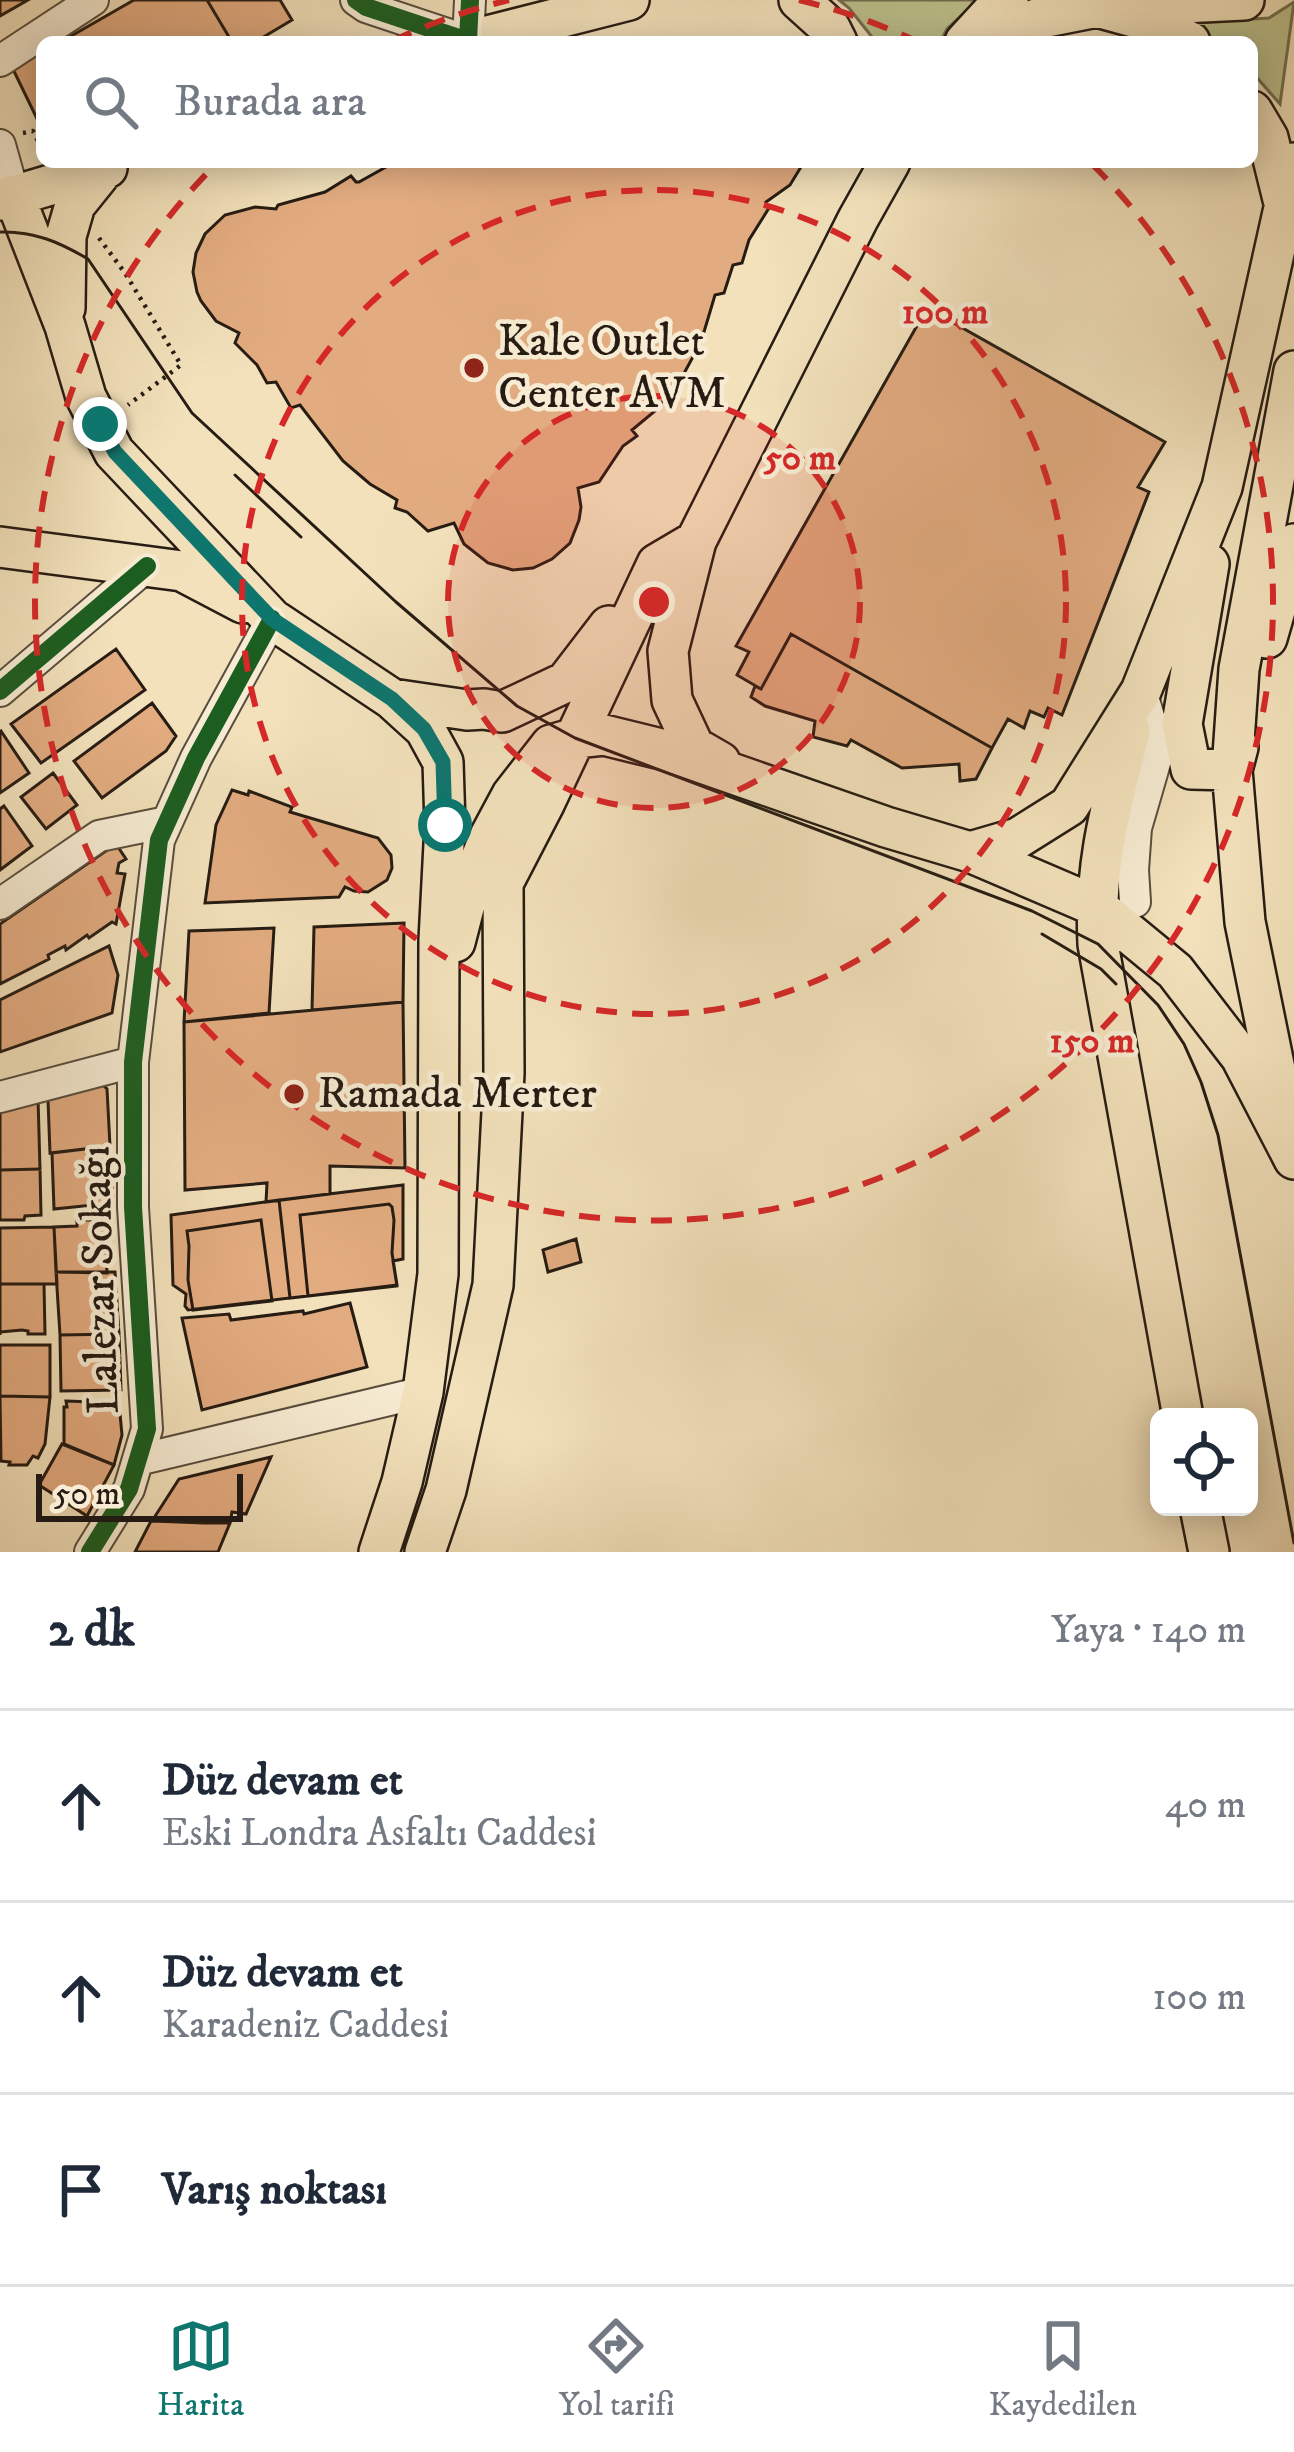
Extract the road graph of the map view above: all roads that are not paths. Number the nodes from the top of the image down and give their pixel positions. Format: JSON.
{"nodes":[{"id":1,"x":93,"y":0,"type":"edge"},
{"id":2,"x":356,"y":0,"type":"edge"},
{"id":3,"x":470,"y":0,"type":"edge"},
{"id":4,"x":629,"y":0,"type":"edge"},
{"id":5,"x":800,"y":0,"type":"edge"},
{"id":6,"x":1008,"y":0,"type":"edge"},
{"id":7,"x":1244,"y":0,"type":"edge"},
{"id":8,"x":1097,"y":7,"type":"junction"},
{"id":9,"x":38,"y":36,"type":"edge"},
{"id":10,"x":451,"y":36,"type":"edge"},
{"id":11,"x":466,"y":36,"type":"edge"},
{"id":12,"x":486,"y":36,"type":"edge"},
{"id":13,"x":834,"y":36,"type":"edge"},
{"id":14,"x":970,"y":36,"type":"edge"},
{"id":15,"x":1015,"y":36,"type":"edge"},
{"id":16,"x":1178,"y":36,"type":"edge"},
{"id":17,"x":36,"y":37,"type":"edge"},
{"id":18,"x":0,"y":61,"type":"edge"},
{"id":19,"x":1258,"y":121,"type":"edge"},
{"id":20,"x":0,"y":145,"type":"edge"},
{"id":21,"x":1294,"y":163,"type":"edge"},
{"id":22,"x":104,"y":168,"type":"edge"},
{"id":23,"x":111,"y":168,"type":"edge"},
{"id":24,"x":862,"y":168,"type":"edge"},
{"id":25,"x":887,"y":168,"type":"edge"},
{"id":26,"x":916,"y":168,"type":"edge"},
{"id":27,"x":7,"y":197,"type":"edge"},
{"id":28,"x":1284,"y":205,"type":"junction"},
{"id":29,"x":857,"y":219,"type":"junction"},
{"id":30,"x":65,"y":326,"type":"junction"},
{"id":31,"x":1293,"y":376,"type":"edge"},
{"id":32,"x":1222,"y":487,"type":"junction"},
{"id":33,"x":695,"y":541,"type":"junction"},
{"id":34,"x":1294,"y":544,"type":"edge"},
{"id":35,"x":0,"y":547,"type":"edge"},
{"id":36,"x":657,"y":564,"type":"junction"},
{"id":37,"x":147,"y":566,"type":"junction"},
{"id":38,"x":272,"y":619,"type":"junction"},
{"id":39,"x":1,"y":687,"type":"edge"},
{"id":40,"x":1141,"y":691,"type":"junction"},
{"id":41,"x":392,"y":699,"type":"junction"},
{"id":42,"x":575,"y":738,"type":"junction"},
{"id":43,"x":1232,"y":770,"type":"junction"},
{"id":44,"x":751,"y":779,"type":"junction"},
{"id":45,"x":167,"y":822,"type":"junction"},
{"id":46,"x":970,"y":852,"type":"junction"},
{"id":47,"x":1136,"y":902,"type":"dead end"},
{"id":48,"x":0,"y":904,"type":"edge"},
{"id":49,"x":1096,"y":906,"type":"junction"},
{"id":50,"x":439,"y":1033,"type":"junction"},
{"id":51,"x":1281,"y":1035,"type":"edge"},
{"id":52,"x":133,"y":1062,"type":"junction"},
{"id":53,"x":0,"y":1096,"type":"edge"},
{"id":54,"x":1294,"y":1160,"type":"edge"},
{"id":55,"x":423,"y":1392,"type":"junction"},
{"id":56,"x":1181,"y":1408,"type":"edge"},
{"id":57,"x":138,"y":1460,"type":"junction"},
{"id":58,"x":1202,"y":1516,"type":"edge"},
{"id":59,"x":90,"y":1552,"type":"edge"},
{"id":60,"x":379,"y":1552,"type":"edge"},
{"id":61,"x":425,"y":1552,"type":"edge"},
{"id":62,"x":1208,"y":1552,"type":"edge"}],
"edges":[{"from":1,"to":9,"type":"street"},
{"from":2,"to":10,"type":"street"},
{"from":3,"to":11,"type":"street"},
{"from":4,"to":12,"type":"main road"},
{"from":5,"to":13,"type":"main road"},
{"from":6,"to":14,"type":"main road"},
{"from":7,"to":8,"type":"main road"},
{"from":8,"to":15,"type":"main road"},
{"from":8,"to":16,"type":"main road"},
{"from":17,"to":18,"type":"street"},
{"from":19,"to":28,"type":"main road"},
{"from":20,"to":27,"type":"street"},
{"from":21,"to":28,"type":"main road"},
{"from":22,"to":27,"type":"main road"},
{"from":23,"to":30,"type":"main road"},
{"from":24,"to":29,"type":"main road"},
{"from":25,"to":29,"type":"main road"},
{"from":26,"to":29,"type":"main road"},
{"from":27,"to":30,"type":"main road"},
{"from":28,"to":32,"type":"main road"},
{"from":29,"to":33,"type":"main road"},
{"from":30,"to":38,"type":"main road"},
{"from":31,"to":43,"type":"main road"},
{"from":32,"to":40,"type":"main road"},
{"from":32,"to":43,"type":"main road"},
{"from":33,"to":36,"type":"main road"},
{"from":33,"to":44,"type":"main road"},
{"from":34,"to":43,"type":"main road"},
{"from":35,"to":37,"type":"main road"},
{"from":36,"to":41,"type":"main road"},
{"from":36,"to":42,"type":"main road"},
{"from":37,"to":38,"type":"main road"},
{"from":37,"to":39,"type":"street"},
{"from":38,"to":41,"type":"main road"},
{"from":38,"to":45,"type":"street","name":"Lalezar Sokağı"},
{"from":40,"to":46,"type":"main road"},
{"from":40,"to":47,"type":"street"},
{"from":40,"to":49,"type":"main road"},
{"from":41,"to":50,"type":"main road"},
{"from":42,"to":44,"type":"main road"},
{"from":42,"to":50,"type":"main road"},
{"from":42,"to":61,"type":"main road"},
{"from":43,"to":51,"type":"main road"},
{"from":44,"to":46,"type":"main road"},
{"from":45,"to":48,"type":"street"},
{"from":45,"to":52,"type":"street","name":"Lalezar Sokağı"},
{"from":46,"to":49,"type":"main road"},
{"from":49,"to":54,"type":"main road"},
{"from":49,"to":56,"type":"main road"},
{"from":50,"to":55,"type":"main road"},
{"from":51,"to":54,"type":"main road"},
{"from":52,"to":53,"type":"street"},
{"from":52,"to":57,"type":"street","name":"Lalezar Sokağı"},
{"from":55,"to":57,"type":"street"},
{"from":55,"to":60,"type":"main road"},
{"from":57,"to":59,"type":"street","name":"Lalezar Sokağı"},
{"from":58,"to":62,"type":"main road"}]}
